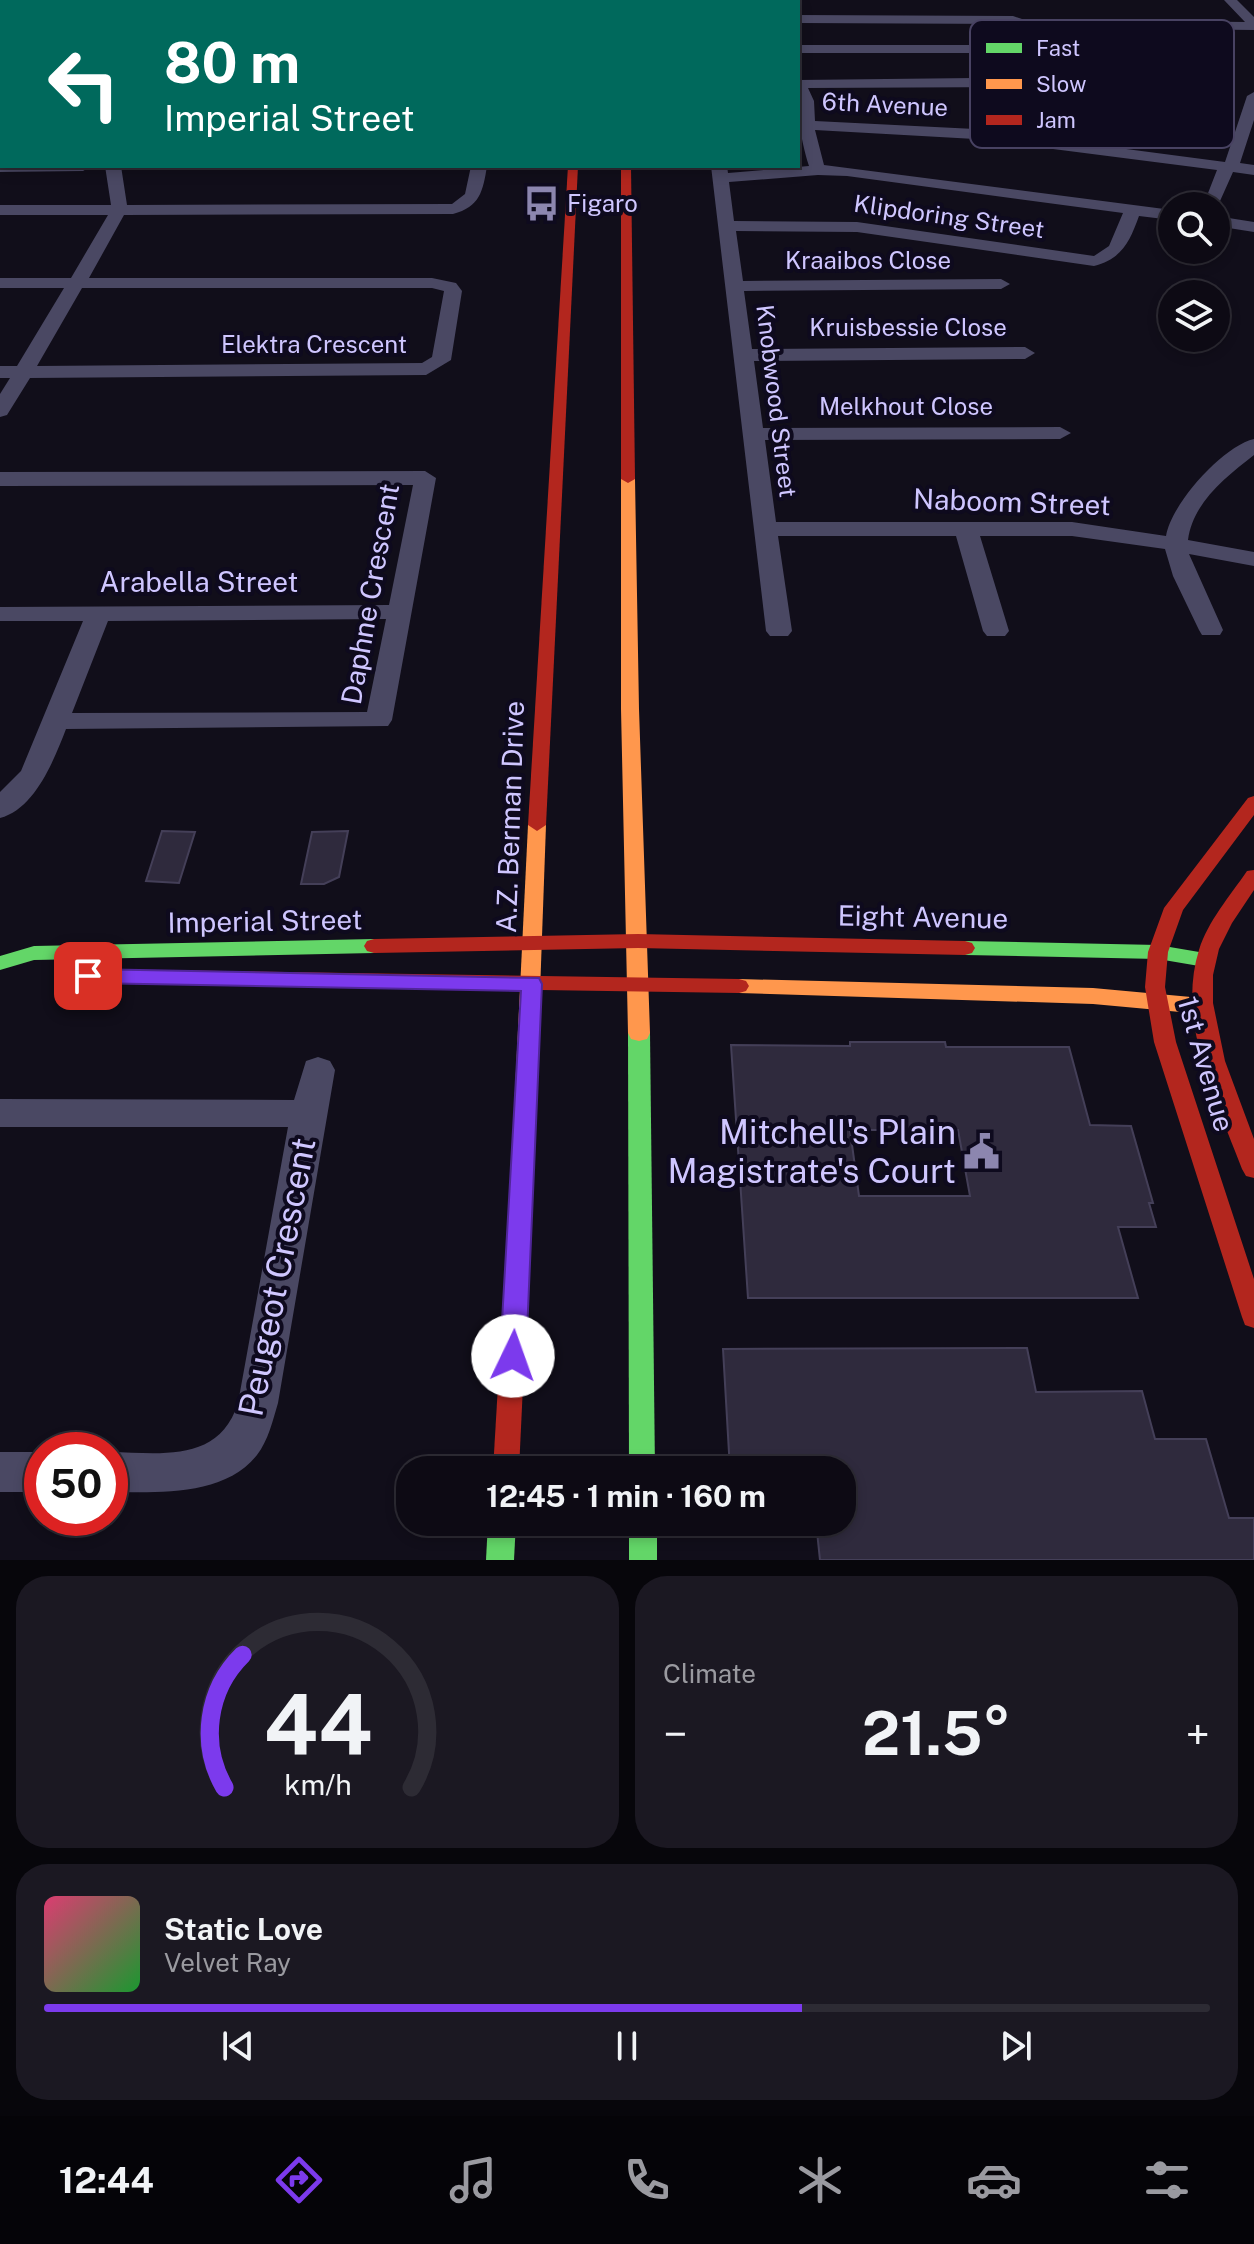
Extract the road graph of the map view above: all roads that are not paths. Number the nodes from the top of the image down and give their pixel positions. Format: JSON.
{"nodes":[{"id":1,"x":1230,"y":0,"type":"edge"},
{"id":2,"x":800,"y":19,"type":"edge"},
{"id":3,"x":1013,"y":20,"type":"edge"},
{"id":4,"x":1254,"y":25,"type":"edge"},
{"id":5,"x":800,"y":49,"type":"edge"},
{"id":6,"x":970,"y":49,"type":"edge"},
{"id":7,"x":970,"y":83,"type":"edge"},
{"id":8,"x":800,"y":85,"type":"edge"},
{"id":9,"x":800,"y":87,"type":"edge"},
{"id":10,"x":1254,"y":96,"type":"edge"},
{"id":11,"x":1250,"y":121,"type":"edge"},
{"id":12,"x":803,"y":124,"type":"edge"},
{"id":13,"x":970,"y":134,"type":"edge"},
{"id":14,"x":1082,"y":148,"type":"edge"},
{"id":15,"x":1228,"y":167,"type":"junction"},
{"id":16,"x":113,"y":168,"type":"edge"},
{"id":17,"x":479,"y":168,"type":"edge"},
{"id":18,"x":573,"y":168,"type":"edge"},
{"id":19,"x":626,"y":168,"type":"edge"},
{"id":20,"x":818,"y":170,"type":"junction"},
{"id":21,"x":1254,"y":170,"type":"edge"},
{"id":22,"x":719,"y":172,"type":"edge"},
{"id":23,"x":1217,"y":192,"type":"edge"},
{"id":24,"x":0,"y":210,"type":"edge"},
{"id":25,"x":117,"y":210,"type":"junction"},
{"id":26,"x":1133,"y":210,"type":"junction"},
{"id":27,"x":1158,"y":213,"type":"edge"},
{"id":28,"x":1230,"y":223,"type":"edge"},
{"id":29,"x":727,"y":226,"type":"junction"},
{"id":30,"x":1254,"y":227,"type":"edge"},
{"id":31,"x":0,"y":283,"type":"edge"},
{"id":32,"x":77,"y":283,"type":"junction"},
{"id":33,"x":1001,"y":284,"type":"dead end"},
{"id":34,"x":735,"y":286,"type":"junction"},
{"id":35,"x":1025,"y":353,"type":"dead end"},
{"id":36,"x":743,"y":355,"type":"junction"},
{"id":37,"x":0,"y":372,"type":"edge"},
{"id":38,"x":23,"y":372,"type":"junction"},
{"id":39,"x":0,"y":411,"type":"edge"},
{"id":40,"x":1060,"y":433,"type":"dead end"},
{"id":41,"x":753,"y":434,"type":"junction"},
{"id":42,"x":1254,"y":445,"type":"edge"},
{"id":43,"x":0,"y":479,"type":"edge"},
{"id":44,"x":767,"y":529,"type":"junction"},
{"id":45,"x":966,"y":529,"type":"junction"},
{"id":46,"x":1176,"y":545,"type":"junction"},
{"id":47,"x":1254,"y":559,"type":"edge"},
{"id":48,"x":99,"y":612,"type":"junction"},
{"id":49,"x":399,"y":612,"type":"junction"},
{"id":50,"x":0,"y":614,"type":"edge"},
{"id":51,"x":1211,"y":630,"type":"dead end"},
{"id":52,"x":779,"y":631,"type":"dead end"},
{"id":53,"x":996,"y":631,"type":"dead end"},
{"id":54,"x":56,"y":721,"type":"junction"},
{"id":55,"x":1254,"y":802,"type":"edge"},
{"id":56,"x":0,"y":809,"type":"edge"},
{"id":57,"x":1254,"y":876,"type":"edge"},
{"id":58,"x":638,"y":941,"type":"junction"},
{"id":59,"x":533,"y":943,"type":"junction"},
{"id":60,"x":1158,"y":952,"type":"junction"},
{"id":61,"x":1205,"y":960,"type":"junction"},
{"id":62,"x":0,"y":965,"type":"edge"},
{"id":63,"x":27,"y":975,"type":"dead end"},
{"id":64,"x":138,"y":977,"type":"dead end"},
{"id":65,"x":532,"y":984,"type":"junction"},
{"id":66,"x":639,"y":986,"type":"junction"},
{"id":67,"x":1156,"y":1001,"type":"junction"},
{"id":68,"x":1202,"y":1006,"type":"junction"},
{"id":69,"x":318,"y":1070,"type":"dead end"},
{"id":70,"x":0,"y":1113,"type":"edge"},
{"id":71,"x":308,"y":1114,"type":"junction"},
{"id":72,"x":1254,"y":1169,"type":"edge"},
{"id":73,"x":1254,"y":1317,"type":"edge"},
{"id":74,"x":507,"y":1456,"type":"edge"},
{"id":75,"x":642,"y":1456,"type":"edge"},
{"id":76,"x":0,"y":1472,"type":"edge"},
{"id":77,"x":24,"y":1472,"type":"edge"},
{"id":78,"x":128,"y":1472,"type":"edge"},
{"id":79,"x":501,"y":1536,"type":"edge"},
{"id":80,"x":643,"y":1536,"type":"edge"},
{"id":81,"x":500,"y":1560,"type":"edge"},
{"id":82,"x":643,"y":1560,"type":"edge"}],
"edges":[{"from":1,"to":4,"type":"street"},
{"from":2,"to":3,"type":"street"},
{"from":5,"to":6,"type":"street"},
{"from":7,"to":8,"type":"street"},
{"from":9,"to":12,"type":"street"},
{"from":10,"to":11,"type":"street"},
{"from":11,"to":15,"type":"street"},
{"from":12,"to":13,"type":"street","name":"6th Avenue"},
{"from":12,"to":20,"type":"street"},
{"from":14,"to":15,"type":"street","name":"6th Avenue"},
{"from":15,"to":21,"type":"street","name":"6th Avenue"},
{"from":15,"to":23,"type":"street"},
{"from":16,"to":25,"type":"street"},
{"from":17,"to":25,"type":"street"},
{"from":18,"to":59,"type":"main road","name":"A.Z. Berman Drive"},
{"from":19,"to":58,"type":"main road"},
{"from":20,"to":22,"type":"street","name":"Knobwood Street"},
{"from":20,"to":26,"type":"street","name":"Knobwood Street"},
{"from":22,"to":29,"type":"street","name":"Knobwood Street"},
{"from":24,"to":25,"type":"street"},
{"from":25,"to":32,"type":"street"},
{"from":26,"to":27,"type":"street","name":"Knobwood Street"},
{"from":26,"to":29,"type":"street","name":"Klipdoring Street"},
{"from":28,"to":30,"type":"street"},
{"from":29,"to":34,"type":"street","name":"Knobwood Street"},
{"from":31,"to":32,"type":"street"},
{"from":32,"to":38,"type":"street"},
{"from":32,"to":38,"type":"street","name":"Elektra Crescent"},
{"from":33,"to":34,"type":"street","name":"Kraaibos Close"},
{"from":34,"to":36,"type":"street","name":"Knobwood Street"},
{"from":35,"to":36,"type":"street","name":"Kruisbessie Close"},
{"from":36,"to":41,"type":"street","name":"Knobwood Street"},
{"from":37,"to":38,"type":"street"},
{"from":38,"to":39,"type":"street"},
{"from":40,"to":41,"type":"street","name":"Melkhout Close"},
{"from":41,"to":44,"type":"street","name":"Knobwood Street"},
{"from":42,"to":46,"type":"street"},
{"from":43,"to":49,"type":"street","name":"Daphne Crescent"},
{"from":44,"to":45,"type":"street","name":"Naboom Street"},
{"from":44,"to":52,"type":"street","name":"Knobwood Street"},
{"from":45,"to":46,"type":"street","name":"Naboom Street"},
{"from":45,"to":53,"type":"street"},
{"from":46,"to":47,"type":"street","name":"Naboom Street"},
{"from":46,"to":51,"type":"street"},
{"from":48,"to":49,"type":"street","name":"Arabella Street"},
{"from":48,"to":50,"type":"street","name":"Arabella Street"},
{"from":48,"to":54,"type":"street"},
{"from":49,"to":54,"type":"street","name":"Daphne Crescent"},
{"from":54,"to":56,"type":"street"},
{"from":55,"to":60,"type":"main road","name":"1st Avenue"},
{"from":57,"to":61,"type":"main road","name":"1st Avenue"},
{"from":58,"to":59,"type":"main road","name":"Eight Avenue"},
{"from":58,"to":60,"type":"main road","name":"Eight Avenue"},
{"from":58,"to":66,"type":"main road"},
{"from":59,"to":62,"type":"main road","name":"Imperial Street"},
{"from":59,"to":65,"type":"main road","name":"A.Z. Berman Drive"},
{"from":60,"to":61,"type":"main road","name":"Eight Avenue"},
{"from":60,"to":67,"type":"main road","name":"1st Avenue"},
{"from":61,"to":68,"type":"main road","name":"1st Avenue"},
{"from":62,"to":63,"type":"main road","name":"Imperial Street"},
{"from":64,"to":65,"type":"main road","name":"Imperial Street"},
{"from":65,"to":66,"type":"main road","name":"Imperial Street"},
{"from":65,"to":74,"type":"main road","name":"A.Z. Berman Drive"},
{"from":66,"to":67,"type":"main road"},
{"from":66,"to":75,"type":"main road"},
{"from":67,"to":68,"type":"main road"},
{"from":67,"to":73,"type":"main road","name":"1st Avenue"},
{"from":68,"to":72,"type":"main road","name":"1st Avenue"},
{"from":69,"to":71,"type":"street","name":"Peugeot Crescent"},
{"from":70,"to":71,"type":"street","name":"Peugeot Crescent"},
{"from":71,"to":78,"type":"street","name":"Peugeot Crescent"},
{"from":76,"to":77,"type":"street"},
{"from":79,"to":81,"type":"main road"},
{"from":80,"to":82,"type":"main road"}]}
